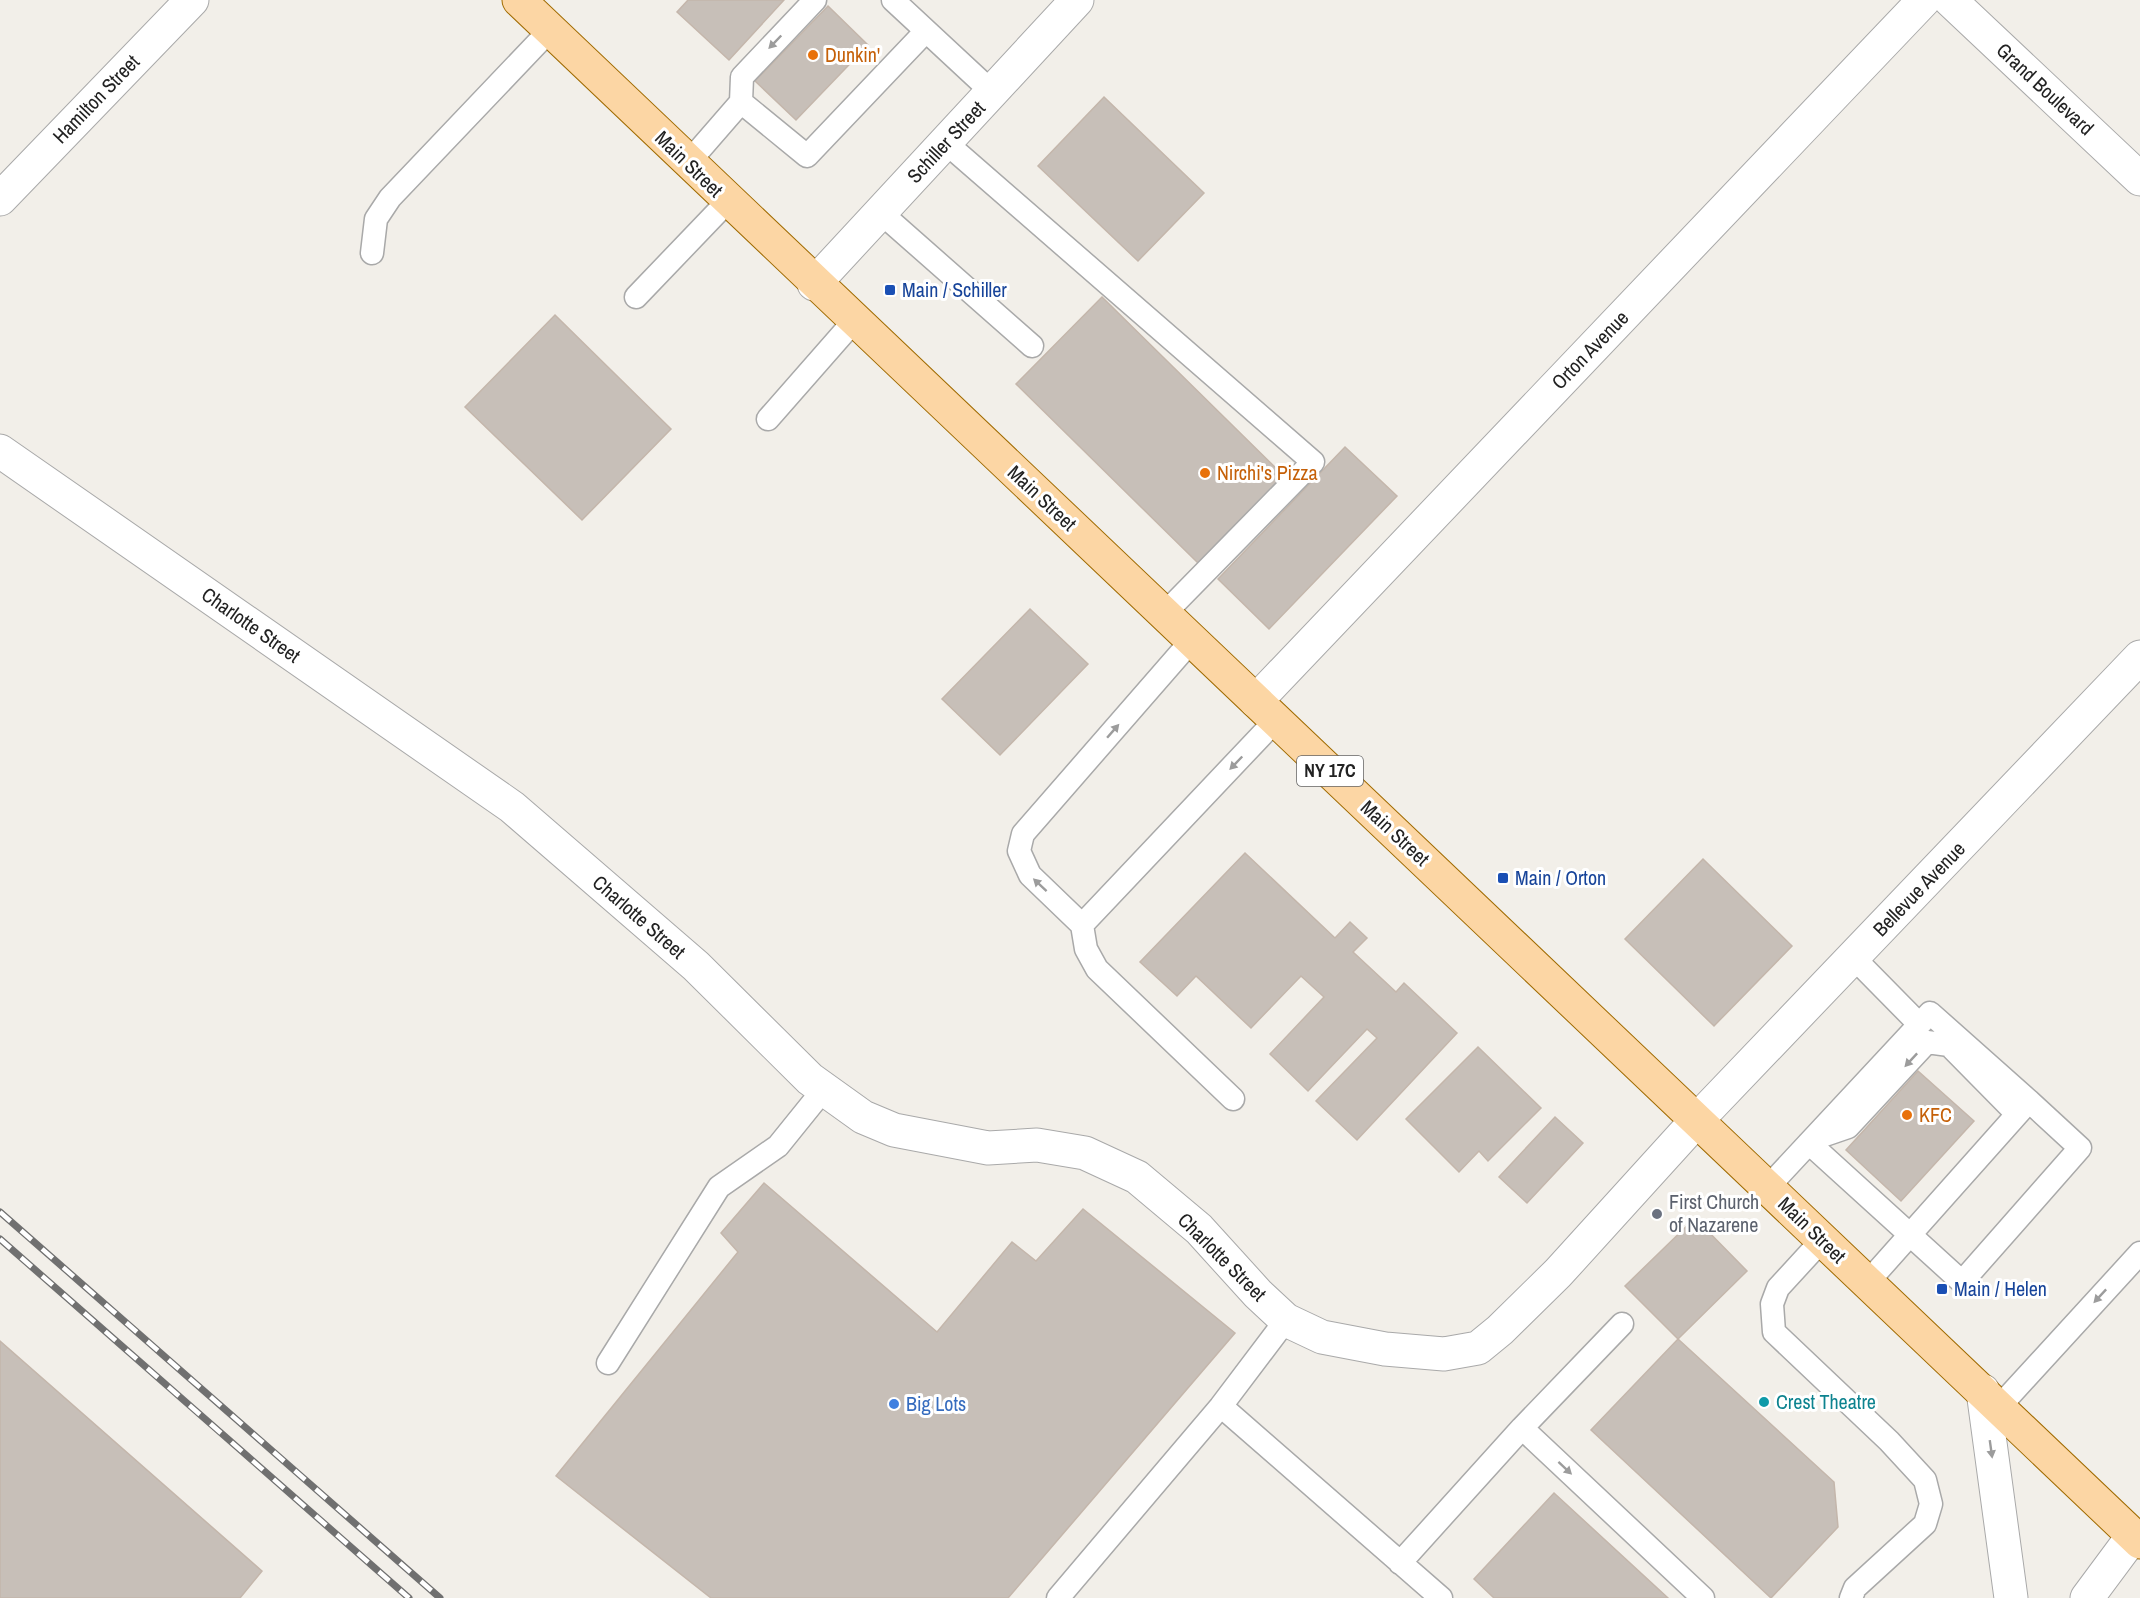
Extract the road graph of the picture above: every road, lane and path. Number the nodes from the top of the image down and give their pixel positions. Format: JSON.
{"nodes":[{"id":1,"x":192,"y":0,"type":"edge"},
{"id":2,"x":519,"y":0,"type":"edge"},
{"id":3,"x":815,"y":0,"type":"edge"},
{"id":4,"x":893,"y":0,"type":"edge"},
{"id":5,"x":1077,"y":0,"type":"edge"},
{"id":6,"x":1924,"y":0,"type":"edge"},
{"id":7,"x":1950,"y":0,"type":"edge"},
{"id":8,"x":550,"y":30,"type":"junction"},
{"id":9,"x":926,"y":31,"type":"junction"},
{"id":10,"x":992,"y":92,"type":"junction"},
{"id":11,"x":741,"y":102,"type":"junction"},
{"id":12,"x":945,"y":142,"type":"junction"},
{"id":13,"x":688,"y":163,"type":"junction"},
{"id":14,"x":2140,"y":179,"type":"edge"},
{"id":15,"x":0,"y":199,"type":"edge"},
{"id":16,"x":728,"y":201,"type":"junction"},
{"id":17,"x":880,"y":212,"type":"junction"},
{"id":18,"x":372,"y":253,"type":"dead end"},
{"id":19,"x":814,"y":284,"type":"junction"},
{"id":20,"x":636,"y":297,"type":"dead end"},
{"id":21,"x":854,"y":321,"type":"junction"},
{"id":22,"x":1032,"y":346,"type":"dead end"},
{"id":23,"x":768,"y":419,"type":"dead end"},
{"id":24,"x":0,"y":451,"type":"edge"},
{"id":25,"x":1164,"y":614,"type":"junction"},
{"id":26,"x":1192,"y":640,"type":"junction"},
{"id":27,"x":2140,"y":657,"type":"edge"},
{"id":28,"x":1266,"y":711,"type":"junction"},
{"id":29,"x":1082,"y":925,"type":"junction"},
{"id":30,"x":1853,"y":957,"type":"junction"},
{"id":31,"x":1920,"y":1024,"type":"junction"},
{"id":32,"x":824,"y":1089,"type":"junction"},
{"id":33,"x":1233,"y":1099,"type":"dead end"},
{"id":34,"x":2023,"y":1108,"type":"junction"},
{"id":35,"x":1697,"y":1120,"type":"junction"},
{"id":36,"x":1811,"y":1141,"type":"junction"},
{"id":37,"x":1768,"y":1187,"type":"junction"},
{"id":38,"x":1911,"y":1234,"type":"junction"},
{"id":39,"x":1823,"y":1239,"type":"junction"},
{"id":40,"x":2140,"y":1253,"type":"edge"},
{"id":41,"x":1867,"y":1283,"type":"junction"},
{"id":42,"x":1286,"y":1320,"type":"junction"},
{"id":43,"x":1622,"y":1324,"type":"dead end"},
{"id":44,"x":608,"y":1363,"type":"dead end"},
{"id":45,"x":1991,"y":1399,"type":"junction"},
{"id":46,"x":1221,"y":1406,"type":"junction"},
{"id":47,"x":1522,"y":1428,"type":"junction"},
{"id":48,"x":2138,"y":1536,"type":"edge"},
{"id":49,"x":1400,"y":1563,"type":"junction"},
{"id":50,"x":1058,"y":1598,"type":"edge"},
{"id":51,"x":1441,"y":1598,"type":"edge"},
{"id":52,"x":1703,"y":1598,"type":"edge"},
{"id":53,"x":1851,"y":1598,"type":"edge"},
{"id":54,"x":2011,"y":1598,"type":"edge"},
{"id":55,"x":2087,"y":1598,"type":"edge"}],
"edges":[{"from":1,"to":15,"type":"street","name":"Hamilton Street"},
{"from":2,"to":8,"type":"main road","name":"Main Street","number":"NY 17C"},
{"from":3,"to":11,"type":"lane","one_way":true},
{"from":4,"to":9,"type":"lane"},
{"from":5,"to":10,"type":"street","name":"Schiller Street"},
{"from":6,"to":28,"type":"street","name":"Orton Avenue"},
{"from":7,"to":14,"type":"street","name":"Grand Boulevard"},
{"from":8,"to":13,"type":"main road","name":"Main Street","number":"NY 17C"},
{"from":8,"to":18,"type":"lane"},
{"from":9,"to":10,"type":"lane"},
{"from":9,"to":11,"type":"lane"},
{"from":10,"to":12,"type":"street","name":"Schiller Street"},
{"from":11,"to":13,"type":"lane"},
{"from":12,"to":17,"type":"street","name":"Schiller Street"},
{"from":12,"to":25,"type":"lane"},
{"from":13,"to":16,"type":"main road","name":"Main Street","number":"NY 17C"},
{"from":16,"to":19,"type":"main road","name":"Main Street","number":"NY 17C"},
{"from":16,"to":20,"type":"lane"},
{"from":17,"to":19,"type":"street","name":"Schiller Street"},
{"from":17,"to":22,"type":"lane"},
{"from":19,"to":21,"type":"main road","name":"Main Street","number":"NY 17C"},
{"from":21,"to":23,"type":"lane"},
{"from":21,"to":25,"type":"main road","name":"Main Street","number":"NY 17C"},
{"from":24,"to":32,"type":"street","name":"Charlotte Street"},
{"from":25,"to":26,"type":"main road","name":"Main Street","number":"NY 17C"},
{"from":26,"to":28,"type":"main road","name":"Main Street","number":"NY 17C"},
{"from":29,"to":26,"type":"lane","one_way":true},
{"from":27,"to":30,"type":"street","name":"Bellevue Avenue"},
{"from":28,"to":29,"type":"lane","one_way":true},
{"from":28,"to":35,"type":"main road","name":"Main Street","number":"NY 17C"},
{"from":29,"to":33,"type":"lane"},
{"from":30,"to":31,"type":"lane"},
{"from":30,"to":35,"type":"street","name":"Bellevue Avenue"},
{"from":31,"to":34,"type":"lane"},
{"from":31,"to":36,"type":"lane"},
{"from":32,"to":42,"type":"street","name":"Charlotte Street"},
{"from":32,"to":44,"type":"lane"},
{"from":34,"to":36,"type":"lane","one_way":true},
{"from":34,"to":38,"type":"lane"},
{"from":34,"to":38,"type":"lane"},
{"from":35,"to":37,"type":"main road","name":"Main Street","number":"NY 17C"},
{"from":35,"to":42,"type":"street","name":"Charlotte Street"},
{"from":36,"to":37,"type":"lane"},
{"from":36,"to":38,"type":"lane"},
{"from":37,"to":39,"type":"main road","name":"Main Street","number":"NY 17C"},
{"from":38,"to":41,"type":"lane"},
{"from":39,"to":41,"type":"main road","name":"Main Street","number":"NY 17C"},
{"from":39,"to":53,"type":"lane"},
{"from":40,"to":45,"type":"lane","one_way":true},
{"from":41,"to":45,"type":"main road","name":"Main Street","number":"NY 17C"},
{"from":42,"to":46,"type":"lane"},
{"from":43,"to":47,"type":"lane"},
{"from":45,"to":48,"type":"main road","name":"Main Street","number":"NY 17C"},
{"from":45,"to":54,"type":"street","one_way":true},
{"from":46,"to":49,"type":"lane"},
{"from":46,"to":50,"type":"lane"},
{"from":47,"to":49,"type":"lane"},
{"from":47,"to":52,"type":"lane","one_way":true},
{"from":48,"to":55,"type":"street"},
{"from":49,"to":51,"type":"lane"}]}
